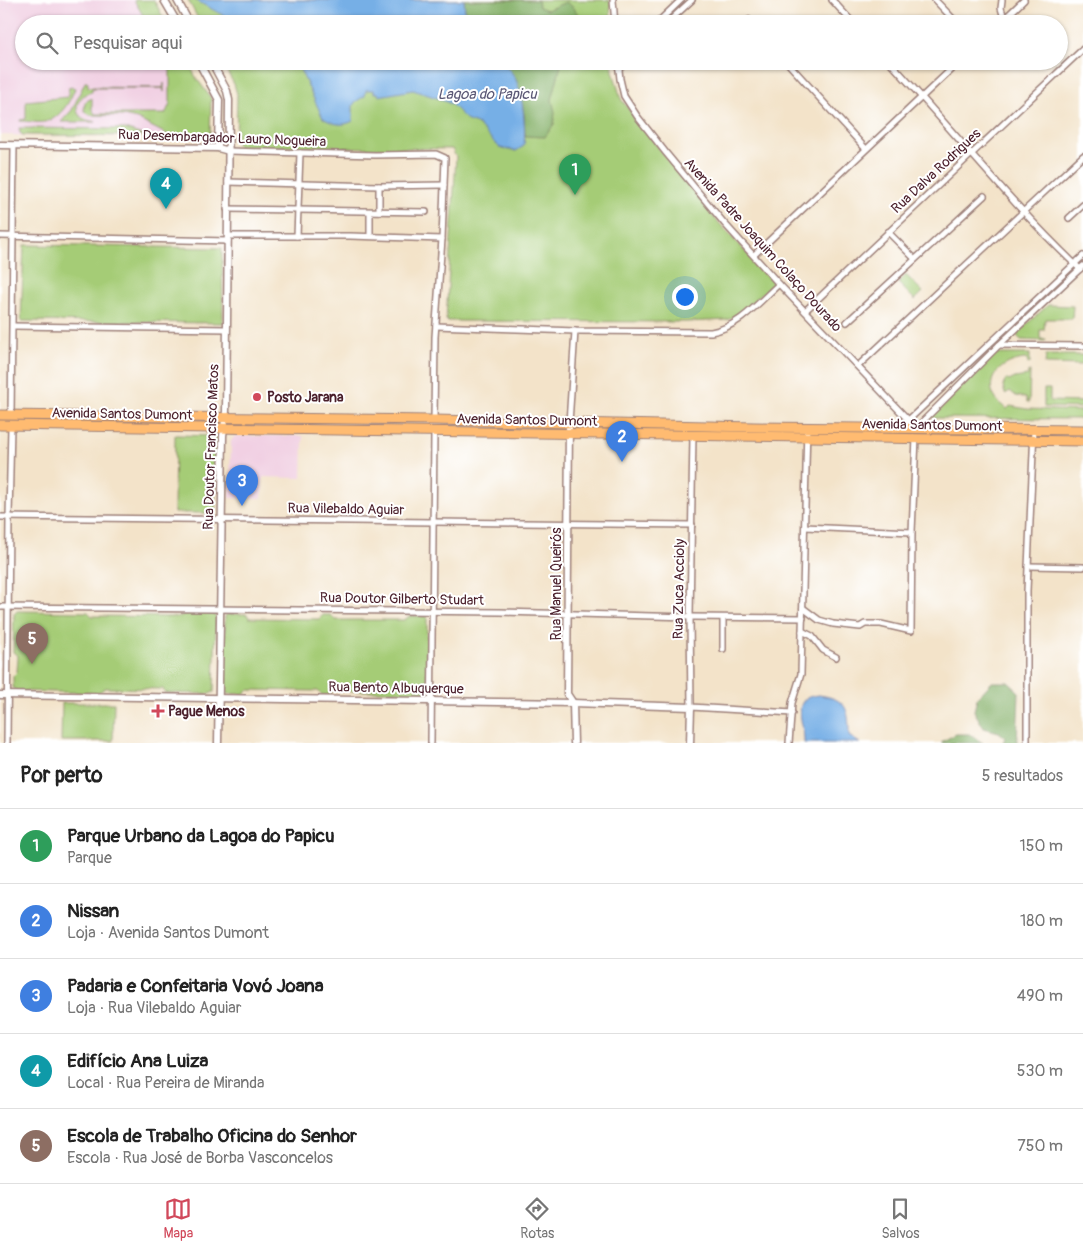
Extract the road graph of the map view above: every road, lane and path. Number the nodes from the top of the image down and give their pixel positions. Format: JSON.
{"nodes":[{"id":1,"x":164,"y":0,"type":"edge"},
{"id":2,"x":177,"y":0,"type":"edge"},
{"id":3,"x":613,"y":0,"type":"edge"},
{"id":4,"x":681,"y":0,"type":"edge"},
{"id":5,"x":692,"y":0,"type":"edge"},
{"id":6,"x":832,"y":0,"type":"edge"},
{"id":7,"x":935,"y":0,"type":"edge"},
{"id":8,"x":1002,"y":0,"type":"edge"},
{"id":9,"x":1024,"y":0,"type":"edge"},
{"id":10,"x":173,"y":15,"type":"edge"},
{"id":11,"x":185,"y":15,"type":"edge"},
{"id":12,"x":614,"y":15,"type":"edge"},
{"id":13,"x":665,"y":15,"type":"edge"},
{"id":14,"x":676,"y":15,"type":"edge"},
{"id":15,"x":846,"y":15,"type":"edge"},
{"id":16,"x":949,"y":15,"type":"edge"},
{"id":17,"x":1003,"y":15,"type":"edge"},
{"id":18,"x":1007,"y":15,"type":"edge"},
{"id":19,"x":1083,"y":49,"type":"edge"},
{"id":20,"x":1068,"y":63,"type":"edge"},
{"id":21,"x":203,"y":70,"type":"edge"},
{"id":22,"x":216,"y":70,"type":"edge"},
{"id":23,"x":619,"y":70,"type":"edge"},
{"id":24,"x":794,"y":70,"type":"edge"},
{"id":25,"x":897,"y":70,"type":"edge"},
{"id":26,"x":950,"y":70,"type":"edge"},
{"id":27,"x":1061,"y":70,"type":"edge"},
{"id":28,"x":922,"y":96,"type":"junction"},
{"id":29,"x":0,"y":145,"type":"edge"},
{"id":30,"x":14,"y":145,"type":"junction"},
{"id":31,"x":218,"y":148,"type":"junction"},
{"id":32,"x":866,"y":148,"type":"junction"},
{"id":33,"x":228,"y":151,"type":"junction"},
{"id":34,"x":300,"y":153,"type":"junction"},
{"id":35,"x":971,"y":154,"type":"junction"},
{"id":36,"x":1083,"y":156,"type":"edge"},
{"id":37,"x":228,"y":182,"type":"junction"},
{"id":38,"x":298,"y":184,"type":"junction"},
{"id":39,"x":444,"y":185,"type":"junction"},
{"id":40,"x":379,"y":186,"type":"junction"},
{"id":41,"x":984,"y":196,"type":"dead end"},
{"id":42,"x":1083,"y":205,"type":"edge"},
{"id":43,"x":227,"y":209,"type":"junction"},
{"id":44,"x":298,"y":209,"type":"junction"},
{"id":45,"x":1024,"y":211,"type":"junction"},
{"id":46,"x":370,"y":212,"type":"junction"},
{"id":47,"x":379,"y":212,"type":"junction"},
{"id":48,"x":426,"y":212,"type":"dead end"},
{"id":49,"x":1069,"y":218,"type":"dead end"},
{"id":50,"x":888,"y":232,"type":"junction"},
{"id":51,"x":0,"y":236,"type":"edge"},
{"id":52,"x":14,"y":236,"type":"junction"},
{"id":53,"x":297,"y":236,"type":"junction"},
{"id":54,"x":370,"y":236,"type":"junction"},
{"id":55,"x":228,"y":239,"type":"junction"},
{"id":56,"x":442,"y":239,"type":"junction"},
{"id":57,"x":754,"y":255,"type":"junction"},
{"id":58,"x":1083,"y":256,"type":"edge"},
{"id":59,"x":915,"y":260,"type":"junction"},
{"id":60,"x":1075,"y":264,"type":"junction"},
{"id":61,"x":1081,"y":267,"type":"edge"},
{"id":62,"x":779,"y":284,"type":"junction"},
{"id":63,"x":805,"y":311,"type":"junction"},
{"id":64,"x":847,"y":322,"type":"dead end"},
{"id":65,"x":1012,"y":323,"type":"junction"},
{"id":66,"x":13,"y":326,"type":"junction"},
{"id":67,"x":436,"y":326,"type":"junction"},
{"id":68,"x":1017,"y":328,"type":"junction"},
{"id":69,"x":227,"y":329,"type":"junction"},
{"id":70,"x":574,"y":331,"type":"junction"},
{"id":71,"x":999,"y":345,"type":"junction"},
{"id":72,"x":1083,"y":346,"type":"edge"},
{"id":73,"x":975,"y":357,"type":"junction"},
{"id":74,"x":981,"y":362,"type":"junction"},
{"id":75,"x":858,"y":366,"type":"junction"},
{"id":76,"x":952,"y":379,"type":"junction"},
{"id":77,"x":957,"y":386,"type":"junction"},
{"id":78,"x":0,"y":415,"type":"edge"},
{"id":79,"x":11,"y":415,"type":"junction"},
{"id":80,"x":122,"y":416,"type":"junction"},
{"id":81,"x":225,"y":418,"type":"junction"},
{"id":82,"x":331,"y":419,"type":"junction"},
{"id":83,"x":348,"y":420,"type":"junction"},
{"id":84,"x":434,"y":420,"type":"junction"},
{"id":85,"x":910,"y":420,"type":"junction"},
{"id":86,"x":569,"y":423,"type":"junction"},
{"id":87,"x":0,"y":425,"type":"edge"},
{"id":88,"x":11,"y":426,"type":"junction"},
{"id":89,"x":807,"y":426,"type":"junction"},
{"id":90,"x":901,"y":427,"type":"junction"},
{"id":91,"x":122,"y":428,"type":"junction"},
{"id":92,"x":916,"y":428,"type":"junction"},
{"id":93,"x":971,"y":428,"type":"junction"},
{"id":94,"x":985,"y":428,"type":"junction"},
{"id":95,"x":1034,"y":429,"type":"junction"},
{"id":96,"x":224,"y":430,"type":"junction"},
{"id":97,"x":1083,"y":430,"type":"edge"},
{"id":98,"x":331,"y":431,"type":"junction"},
{"id":99,"x":348,"y":432,"type":"junction"},
{"id":100,"x":434,"y":433,"type":"junction"},
{"id":101,"x":569,"y":434,"type":"junction"},
{"id":102,"x":693,"y":435,"type":"junction"},
{"id":103,"x":807,"y":437,"type":"junction"},
{"id":104,"x":916,"y":438,"type":"junction"},
{"id":105,"x":971,"y":439,"type":"junction"},
{"id":106,"x":984,"y":439,"type":"junction"},
{"id":107,"x":1034,"y":440,"type":"junction"},
{"id":108,"x":1083,"y":441,"type":"edge"},
{"id":109,"x":0,"y":516,"type":"edge"},
{"id":110,"x":8,"y":517,"type":"junction"},
{"id":111,"x":222,"y":519,"type":"junction"},
{"id":112,"x":432,"y":522,"type":"junction"},
{"id":113,"x":569,"y":524,"type":"junction"},
{"id":114,"x":692,"y":524,"type":"junction"},
{"id":115,"x":805,"y":528,"type":"junction"},
{"id":116,"x":912,"y":532,"type":"junction"},
{"id":117,"x":1028,"y":566,"type":"junction"},
{"id":118,"x":1083,"y":567,"type":"edge"},
{"id":119,"x":0,"y":607,"type":"edge"},
{"id":120,"x":8,"y":607,"type":"junction"},
{"id":121,"x":220,"y":608,"type":"junction"},
{"id":122,"x":803,"y":608,"type":"junction"},
{"id":123,"x":433,"y":611,"type":"junction"},
{"id":124,"x":568,"y":613,"type":"junction"},
{"id":125,"x":690,"y":617,"type":"junction"},
{"id":126,"x":723,"y":618,"type":"junction"},
{"id":127,"x":803,"y":618,"type":"junction"},
{"id":128,"x":802,"y":631,"type":"junction"},
{"id":129,"x":723,"y":649,"type":"dead end"},
{"id":130,"x":836,"y":657,"type":"dead end"},
{"id":131,"x":0,"y":695,"type":"edge"},
{"id":132,"x":8,"y":695,"type":"junction"},
{"id":133,"x":219,"y":698,"type":"junction"},
{"id":134,"x":432,"y":702,"type":"junction"},
{"id":135,"x":573,"y":703,"type":"junction"},
{"id":136,"x":691,"y":706,"type":"junction"},
{"id":137,"x":792,"y":713,"type":"junction"},
{"id":138,"x":7,"y":743,"type":"edge"},
{"id":139,"x":218,"y":743,"type":"edge"},
{"id":140,"x":431,"y":743,"type":"edge"},
{"id":141,"x":574,"y":743,"type":"edge"},
{"id":142,"x":690,"y":743,"type":"edge"},
{"id":143,"x":789,"y":743,"type":"edge"},
{"id":144,"x":1027,"y":743,"type":"edge"}],
"edges":[{"from":1,"to":10,"type":"street"},
{"from":2,"to":11,"type":"street"},
{"from":3,"to":12,"type":"street"},
{"from":4,"to":13,"type":"street"},
{"from":5,"to":14,"type":"street"},
{"from":6,"to":15,"type":"street"},
{"from":7,"to":16,"type":"street"},
{"from":8,"to":17,"type":"street"},
{"from":9,"to":18,"type":"street"},
{"from":19,"to":20,"type":"street","name":"Rua Dalva Rodrigues"},
{"from":21,"to":31,"type":"street"},
{"from":22,"to":33,"type":"street","name":"Rua Doutor Francisco Matos"},
{"from":23,"to":57,"type":"street","name":"Avenida Padre Joaquim Colaço Dourado"},
{"from":24,"to":32,"type":"street"},
{"from":25,"to":28,"type":"street"},
{"from":26,"to":28,"type":"street"},
{"from":27,"to":35,"type":"street","name":"Rua Dalva Rodrigues"},
{"from":28,"to":32,"type":"street"},
{"from":28,"to":35,"type":"street"},
{"from":29,"to":30,"type":"street","name":"Rua Desembargador Lauro Nogueira"},
{"from":30,"to":31,"type":"street","name":"Rua Desembargador Lauro Nogueira"},
{"from":30,"to":52,"type":"street"},
{"from":31,"to":33,"type":"street","name":"Rua Desembargador Lauro Nogueira"},
{"from":32,"to":57,"type":"street"},
{"from":33,"to":34,"type":"street","name":"Rua Desembargador Lauro Nogueira"},
{"from":33,"to":37,"type":"street","name":"Rua Doutor Francisco Matos"},
{"from":34,"to":38,"type":"street"},
{"from":34,"to":39,"type":"street","name":"Rua Desembargador Lauro Nogueira"},
{"from":35,"to":45,"type":"street"},
{"from":35,"to":50,"type":"street","name":"Rua Dalva Rodrigues"},
{"from":36,"to":45,"type":"street"},
{"from":37,"to":38,"type":"street"},
{"from":37,"to":43,"type":"street","name":"Rua Doutor Francisco Matos"},
{"from":38,"to":40,"type":"street"},
{"from":38,"to":44,"type":"street"},
{"from":39,"to":40,"type":"street"},
{"from":39,"to":56,"type":"street"},
{"from":40,"to":47,"type":"street"},
{"from":41,"to":59,"type":"street"},
{"from":42,"to":49,"type":"street"},
{"from":43,"to":44,"type":"street"},
{"from":43,"to":55,"type":"street","name":"Rua Doutor Francisco Matos"},
{"from":44,"to":46,"type":"street"},
{"from":44,"to":53,"type":"street"},
{"from":45,"to":60,"type":"street"},
{"from":45,"to":75,"type":"street"},
{"from":46,"to":47,"type":"street"},
{"from":46,"to":54,"type":"street"},
{"from":47,"to":48,"type":"street"},
{"from":50,"to":59,"type":"street"},
{"from":50,"to":63,"type":"street","name":"Rua Dalva Rodrigues"},
{"from":51,"to":52,"type":"street"},
{"from":52,"to":55,"type":"street"},
{"from":52,"to":66,"type":"street"},
{"from":53,"to":54,"type":"street"},
{"from":53,"to":55,"type":"street"},
{"from":54,"to":56,"type":"street"},
{"from":55,"to":69,"type":"street","name":"Rua Doutor Francisco Matos"},
{"from":56,"to":67,"type":"street"},
{"from":57,"to":62,"type":"street","name":"Avenida Padre Joaquim Colaço Dourado"},
{"from":58,"to":60,"type":"street"},
{"from":59,"to":64,"type":"street"},
{"from":60,"to":61,"type":"street"},
{"from":60,"to":65,"type":"street"},
{"from":61,"to":68,"type":"street"},
{"from":62,"to":63,"type":"street","name":"Avenida Padre Joaquim Colaço Dourado"},
{"from":62,"to":70,"type":"street"},
{"from":63,"to":75,"type":"street","name":"Avenida Padre Joaquim Colaço Dourado"},
{"from":65,"to":68,"type":"street"},
{"from":65,"to":73,"type":"street"},
{"from":66,"to":69,"type":"street"},
{"from":66,"to":79,"type":"street"},
{"from":67,"to":70,"type":"street"},
{"from":67,"to":84,"type":"street"},
{"from":68,"to":71,"type":"street"},
{"from":69,"to":81,"type":"street","name":"Rua Doutor Francisco Matos"},
{"from":70,"to":86,"type":"street"},
{"from":71,"to":72,"type":"street"},
{"from":71,"to":74,"type":"street"},
{"from":73,"to":74,"type":"street"},
{"from":73,"to":76,"type":"street"},
{"from":74,"to":77,"type":"street"},
{"from":75,"to":85,"type":"street","name":"Avenida Padre Joaquim Colaço Dourado"},
{"from":76,"to":77,"type":"street"},
{"from":76,"to":85,"type":"street"},
{"from":77,"to":92,"type":"street"},
{"from":78,"to":79,"type":"main road","name":"Avenida Santos Dumont"},
{"from":79,"to":80,"type":"main road","name":"Avenida Santos Dumont"},
{"from":80,"to":81,"type":"main road","name":"Avenida Santos Dumont"},
{"from":80,"to":91,"type":"main road"},
{"from":81,"to":82,"type":"main road","name":"Avenida Santos Dumont"},
{"from":81,"to":96,"type":"street","name":"Rua Doutor Francisco Matos"},
{"from":82,"to":83,"type":"main road","name":"Avenida Santos Dumont"},
{"from":82,"to":98,"type":"main road"},
{"from":83,"to":84,"type":"main road","name":"Avenida Santos Dumont"},
{"from":83,"to":99,"type":"main road"},
{"from":84,"to":86,"type":"main road","name":"Avenida Santos Dumont"},
{"from":85,"to":90,"type":"street"},
{"from":85,"to":92,"type":"street","name":"Avenida Padre Joaquim Colaço Dourado"},
{"from":86,"to":89,"type":"main road","name":"Avenida Santos Dumont"},
{"from":86,"to":101,"type":"street","name":"Rua Manuel Queirós"},
{"from":87,"to":88,"type":"main road","name":"Avenida Santos Dumont"},
{"from":88,"to":91,"type":"main road","name":"Avenida Santos Dumont"},
{"from":88,"to":110,"type":"street"},
{"from":89,"to":90,"type":"main road","name":"Avenida Santos Dumont"},
{"from":89,"to":103,"type":"street"},
{"from":90,"to":92,"type":"main road","name":"Avenida Santos Dumont"},
{"from":91,"to":96,"type":"main road","name":"Avenida Santos Dumont"},
{"from":92,"to":93,"type":"main road","name":"Avenida Santos Dumont"},
{"from":93,"to":94,"type":"main road","name":"Avenida Santos Dumont"},
{"from":93,"to":105,"type":"main road"},
{"from":94,"to":95,"type":"main road","name":"Avenida Santos Dumont"},
{"from":94,"to":106,"type":"main road"},
{"from":95,"to":97,"type":"main road","name":"Avenida Santos Dumont"},
{"from":95,"to":107,"type":"street"},
{"from":96,"to":98,"type":"main road","name":"Avenida Santos Dumont"},
{"from":96,"to":111,"type":"street","name":"Rua Doutor Francisco Matos"},
{"from":98,"to":99,"type":"main road","name":"Avenida Santos Dumont"},
{"from":99,"to":100,"type":"main road","name":"Avenida Santos Dumont"},
{"from":100,"to":101,"type":"main road","name":"Avenida Santos Dumont"},
{"from":100,"to":112,"type":"street"},
{"from":101,"to":102,"type":"main road","name":"Avenida Santos Dumont"},
{"from":101,"to":113,"type":"street","name":"Rua Manuel Queirós"},
{"from":102,"to":103,"type":"main road","name":"Avenida Santos Dumont"},
{"from":102,"to":114,"type":"street","name":"Rua Zuca Accioly"},
{"from":103,"to":104,"type":"main road","name":"Avenida Santos Dumont"},
{"from":103,"to":115,"type":"street"},
{"from":104,"to":105,"type":"main road","name":"Avenida Santos Dumont"},
{"from":104,"to":116,"type":"street"},
{"from":105,"to":106,"type":"main road","name":"Avenida Santos Dumont"},
{"from":106,"to":107,"type":"main road","name":"Avenida Santos Dumont"},
{"from":107,"to":108,"type":"main road","name":"Avenida Santos Dumont"},
{"from":107,"to":117,"type":"street"},
{"from":109,"to":110,"type":"street","name":"Rua Vilebaldo Aguiar"},
{"from":110,"to":111,"type":"street","name":"Rua Vilebaldo Aguiar"},
{"from":110,"to":120,"type":"street"},
{"from":111,"to":112,"type":"street","name":"Rua Vilebaldo Aguiar"},
{"from":111,"to":121,"type":"street","name":"Rua Doutor Francisco Matos"},
{"from":112,"to":113,"type":"street","name":"Rua Vilebaldo Aguiar"},
{"from":112,"to":123,"type":"street"},
{"from":113,"to":114,"type":"street","name":"Rua Vilebaldo Aguiar"},
{"from":113,"to":124,"type":"street","name":"Rua Manuel Queirós"},
{"from":114,"to":125,"type":"street","name":"Rua Zuca Accioly"},
{"from":115,"to":116,"type":"street"},
{"from":115,"to":122,"type":"street"},
{"from":116,"to":122,"type":"street"},
{"from":117,"to":118,"type":"street"},
{"from":117,"to":144,"type":"street"},
{"from":119,"to":120,"type":"street","name":"Rua Doutor Gilberto Studart"},
{"from":120,"to":121,"type":"street","name":"Rua Doutor Gilberto Studart"},
{"from":120,"to":132,"type":"street"},
{"from":121,"to":123,"type":"street","name":"Rua Doutor Gilberto Studart"},
{"from":121,"to":133,"type":"street","name":"Rua Doutor Francisco Matos"},
{"from":122,"to":127,"type":"street"},
{"from":123,"to":124,"type":"street","name":"Rua Doutor Gilberto Studart"},
{"from":123,"to":134,"type":"street"},
{"from":124,"to":125,"type":"street","name":"Rua Doutor Gilberto Studart"},
{"from":124,"to":135,"type":"street","name":"Rua Manuel Queirós"},
{"from":125,"to":126,"type":"street","name":"Rua Doutor Gilberto Studart"},
{"from":125,"to":136,"type":"street","name":"Rua Zuca Accioly"},
{"from":126,"to":127,"type":"street","name":"Rua Doutor Gilberto Studart"},
{"from":126,"to":129,"type":"street"},
{"from":127,"to":128,"type":"street"},
{"from":128,"to":130,"type":"street"},
{"from":128,"to":137,"type":"street"},
{"from":131,"to":132,"type":"street","name":"Rua Bento Albuquerque"},
{"from":132,"to":133,"type":"street","name":"Rua Bento Albuquerque"},
{"from":132,"to":138,"type":"street"},
{"from":133,"to":134,"type":"street","name":"Rua Bento Albuquerque"},
{"from":133,"to":139,"type":"street","name":"Rua Doutor Francisco Matos"},
{"from":134,"to":135,"type":"street","name":"Rua Bento Albuquerque"},
{"from":134,"to":140,"type":"street"},
{"from":135,"to":136,"type":"street","name":"Rua Bento Albuquerque"},
{"from":135,"to":141,"type":"street","name":"Rua Manuel Queirós"},
{"from":136,"to":137,"type":"street","name":"Rua Bento Albuquerque"},
{"from":136,"to":142,"type":"street","name":"Rua Zuca Accioly"},
{"from":137,"to":143,"type":"street"}]}
